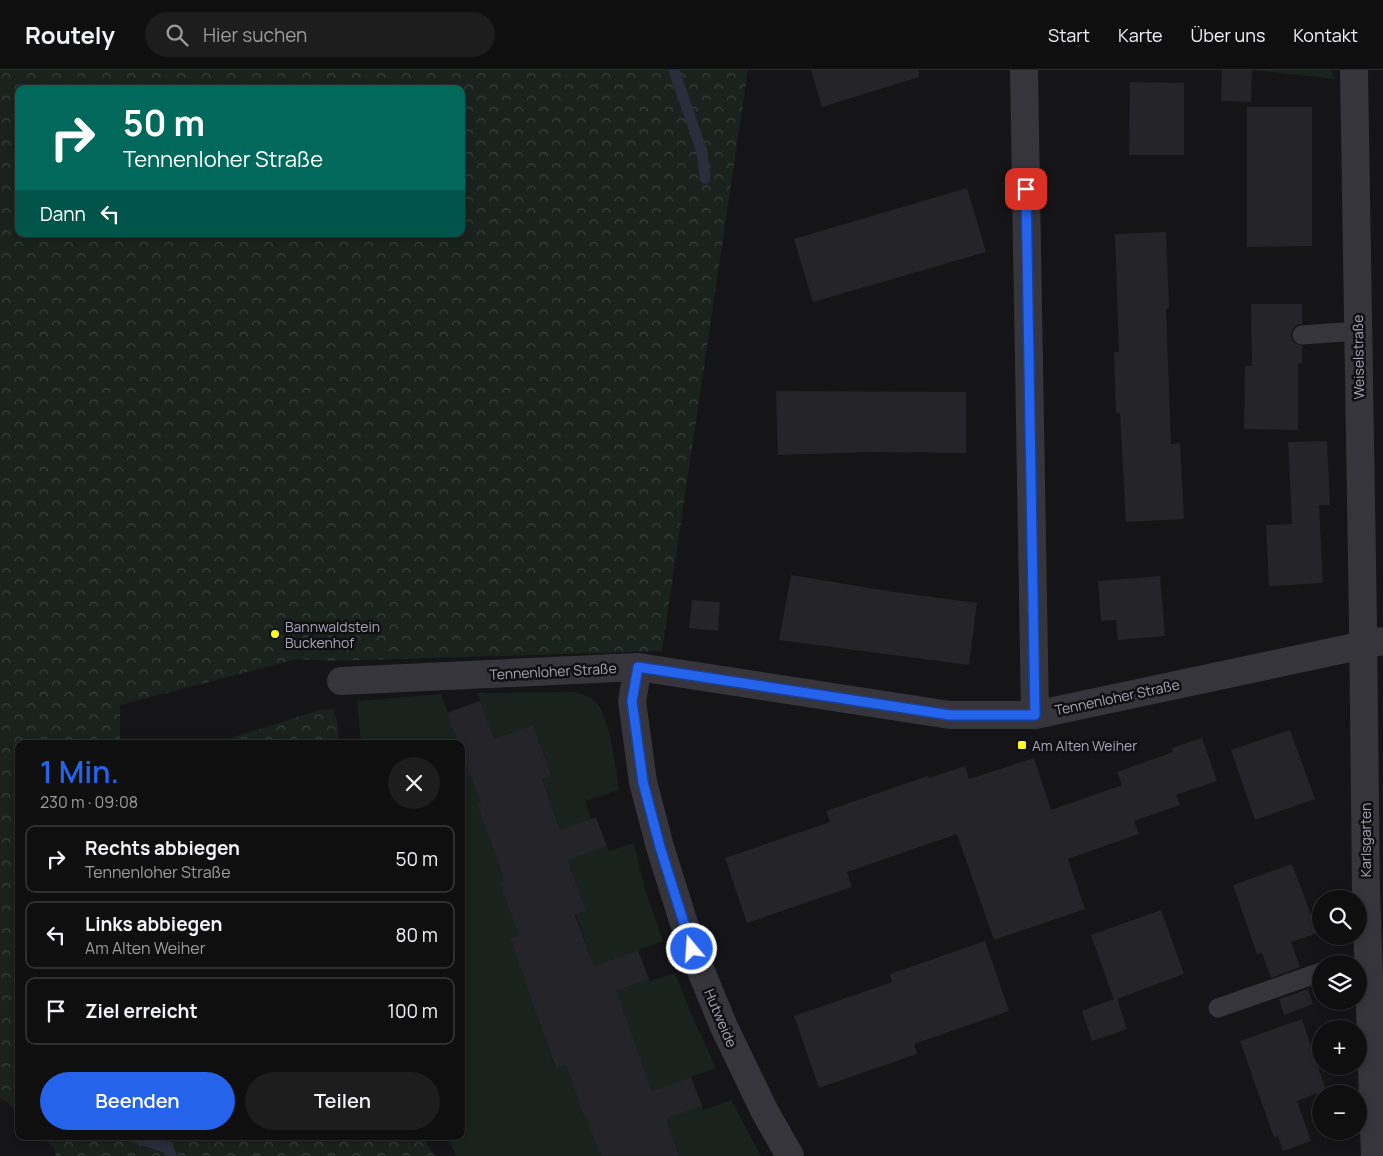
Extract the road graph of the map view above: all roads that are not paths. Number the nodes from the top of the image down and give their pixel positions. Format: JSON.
{"nodes":[{"id":1,"x":1024,"y":70,"type":"edge"},
{"id":2,"x":1354,"y":70,"type":"edge"},
{"id":3,"x":1358,"y":330,"type":"junction"},
{"id":4,"x":1302,"y":334,"type":"dead end"},
{"id":5,"x":1373,"y":643,"type":"edge"},
{"id":6,"x":638,"y":667,"type":"junction"},
{"id":7,"x":341,"y":681,"type":"dead end"},
{"id":8,"x":1035,"y":715,"type":"junction"},
{"id":9,"x":1374,"y":891,"type":"edge"},
{"id":10,"x":1364,"y":955,"type":"edge"},
{"id":11,"x":1312,"y":975,"type":"edge"},
{"id":12,"x":1218,"y":1008,"type":"dead end"},
{"id":13,"x":1366,"y":1010,"type":"edge"},
{"id":14,"x":790,"y":1156,"type":"edge"},
{"id":15,"x":1375,"y":1156,"type":"edge"}],
"edges":[{"from":1,"to":8,"type":"street"},
{"from":2,"to":3,"type":"street","name":"Weiselstraße"},
{"from":3,"to":4,"type":"lane"},
{"from":3,"to":5,"type":"street","name":"Weiselstraße"},
{"from":5,"to":8,"type":"street","name":"Tennenloher Straße"},
{"from":5,"to":9,"type":"street","name":"Karlsgarten"},
{"from":6,"to":7,"type":"street","name":"Tennenloher Straße"},
{"from":6,"to":8,"type":"street","name":"Tennenloher Straße"},
{"from":6,"to":14,"type":"street","name":"Hutweide"},
{"from":9,"to":10,"type":"street","name":"Karlsgarten"},
{"from":11,"to":12,"type":"lane"},
{"from":13,"to":15,"type":"street","name":"Karlsgarten"}]}
